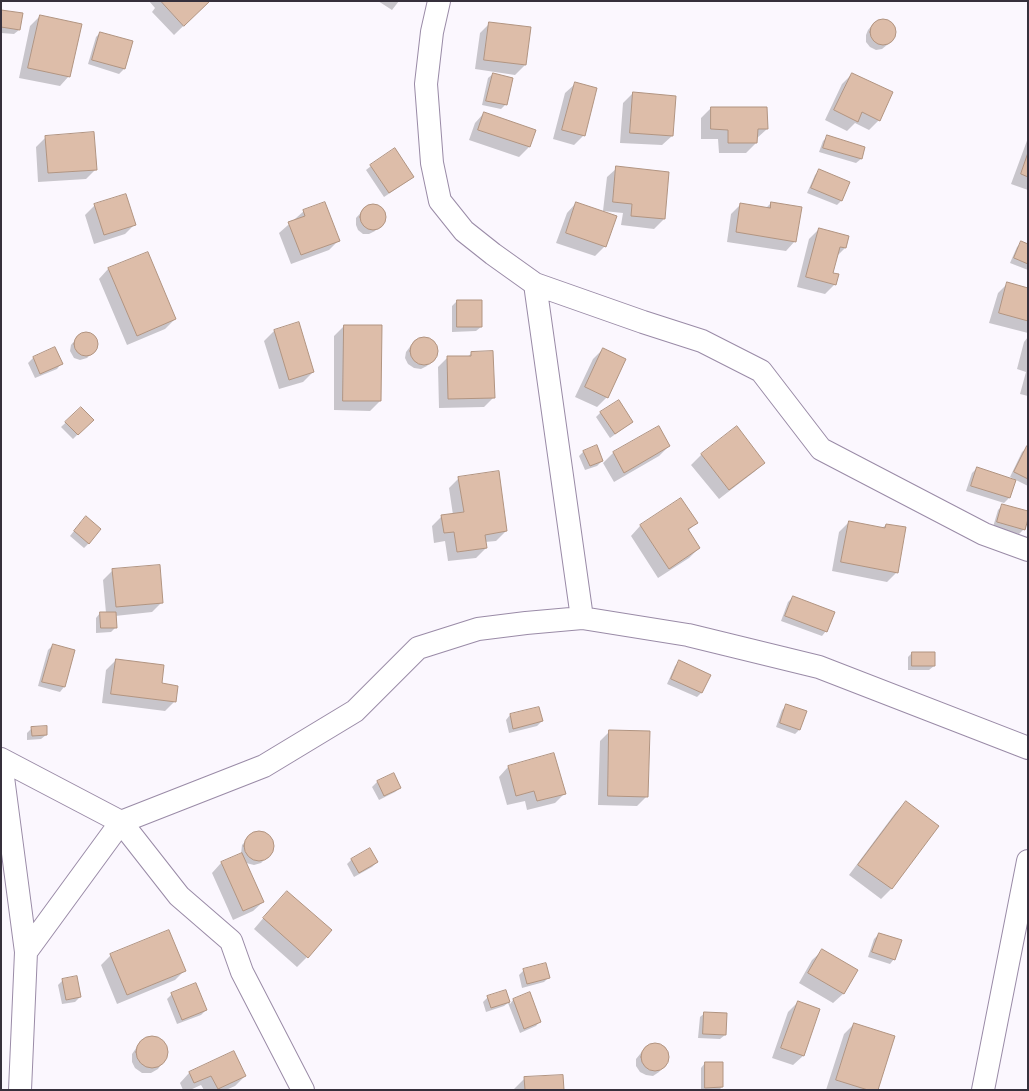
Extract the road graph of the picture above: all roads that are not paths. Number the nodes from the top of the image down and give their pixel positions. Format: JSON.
{"nodes":[{"id":1,"x":439,"y":1,"type":"edge"},
{"id":2,"x":535,"y":284,"type":"junction"},
{"id":3,"x":1028,"y":550,"type":"edge"},
{"id":4,"x":582,"y":618,"type":"junction"},
{"id":5,"x":1028,"y":748,"type":"edge"},
{"id":6,"x":1,"y":759,"type":"edge"},
{"id":7,"x":1,"y":762,"type":"edge"},
{"id":8,"x":121,"y":822,"type":"junction"},
{"id":9,"x":1028,"y":860,"type":"edge"},
{"id":10,"x":26,"y":952,"type":"junction"},
{"id":11,"x":20,"y":1090,"type":"edge"},
{"id":12,"x":303,"y":1090,"type":"edge"},
{"id":13,"x":983,"y":1090,"type":"edge"}],
"edges":[{"from":1,"to":2,"type":"street"},
{"from":2,"to":3,"type":"street"},
{"from":2,"to":4,"type":"street"},
{"from":4,"to":5,"type":"street"},
{"from":4,"to":8,"type":"street"},
{"from":6,"to":8,"type":"street"},
{"from":7,"to":10,"type":"street"},
{"from":8,"to":10,"type":"street"},
{"from":8,"to":12,"type":"street"},
{"from":9,"to":13,"type":"street"},
{"from":10,"to":11,"type":"street"}]}
